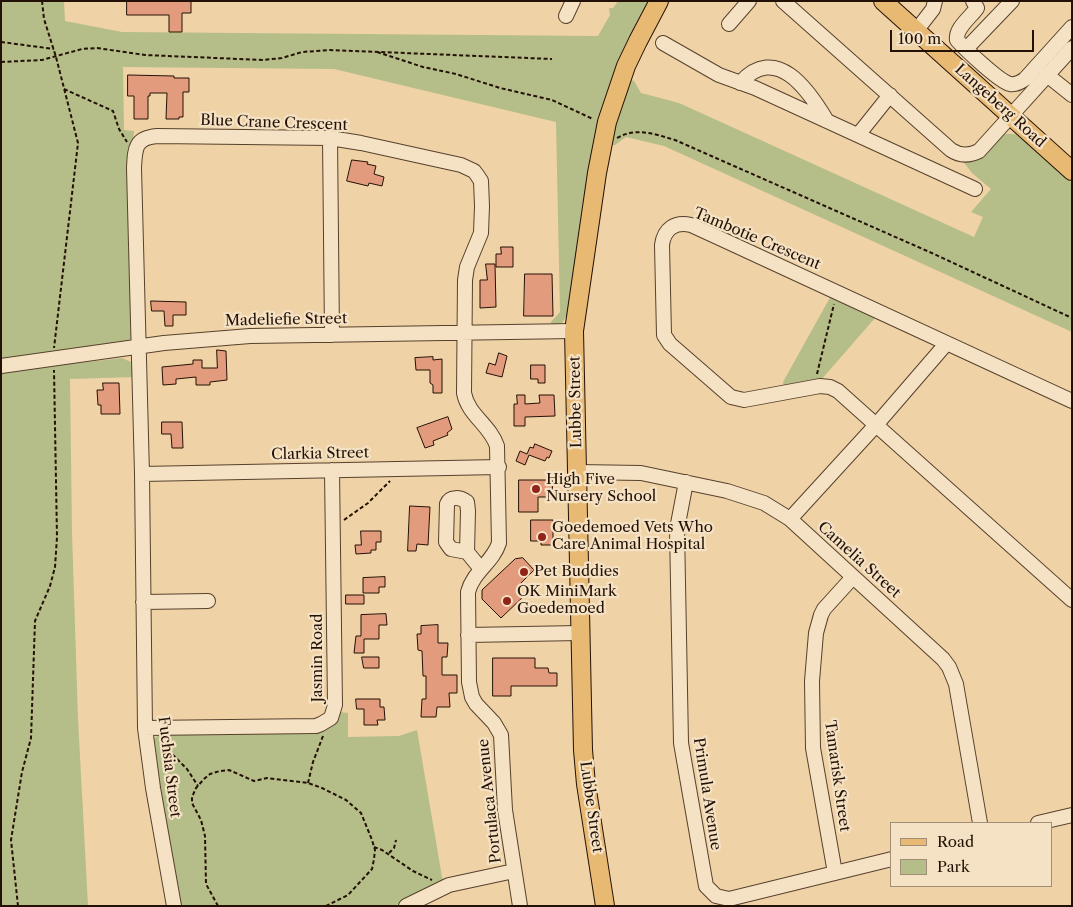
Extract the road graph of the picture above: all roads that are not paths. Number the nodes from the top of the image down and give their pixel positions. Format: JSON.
{"nodes":[{"id":1,"x":573,"y":1,"type":"edge"},
{"id":2,"x":659,"y":1,"type":"edge"},
{"id":3,"x":749,"y":1,"type":"edge"},
{"id":4,"x":783,"y":1,"type":"edge"},
{"id":5,"x":883,"y":1,"type":"edge"},
{"id":6,"x":930,"y":1,"type":"edge"},
{"id":7,"x":936,"y":1,"type":"edge"},
{"id":8,"x":973,"y":1,"type":"edge"},
{"id":9,"x":1011,"y":2,"type":"edge"},
{"id":10,"x":566,"y":16,"type":"dead end"},
{"id":11,"x":729,"y":24,"type":"dead end"},
{"id":12,"x":1072,"y":27,"type":"edge"},
{"id":13,"x":912,"y":28,"type":"junction"},
{"id":14,"x":663,"y":43,"type":"dead end"},
{"id":15,"x":1072,"y":48,"type":"edge"},
{"id":16,"x":966,"y":49,"type":"junction"},
{"id":17,"x":1047,"y":75,"type":"junction"},
{"id":18,"x":740,"y":83,"type":"junction"},
{"id":19,"x":890,"y":95,"type":"junction"},
{"id":20,"x":1072,"y":95,"type":"edge"},
{"id":21,"x":1011,"y":116,"type":"junction"},
{"id":22,"x":827,"y":120,"type":"junction"},
{"id":23,"x":858,"y":135,"type":"junction"},
{"id":24,"x":330,"y":138,"type":"junction"},
{"id":25,"x":1072,"y":171,"type":"edge"},
{"id":26,"x":975,"y":189,"type":"dead end"},
{"id":27,"x":574,"y":330,"type":"junction"},
{"id":28,"x":465,"y":333,"type":"junction"},
{"id":29,"x":332,"y":335,"type":"junction"},
{"id":30,"x":946,"y":344,"type":"junction"},
{"id":31,"x":138,"y":348,"type":"junction"},
{"id":32,"x":1,"y":366,"type":"edge"},
{"id":33,"x":1072,"y":401,"type":"edge"},
{"id":34,"x":876,"y":425,"type":"junction"},
{"id":35,"x":498,"y":467,"type":"junction"},
{"id":36,"x":332,"y":470,"type":"junction"},
{"id":37,"x":578,"y":472,"type":"junction"},
{"id":38,"x":142,"y":474,"type":"junction"},
{"id":39,"x":686,"y":482,"type":"junction"},
{"id":40,"x":790,"y":519,"type":"junction"},
{"id":41,"x":467,"y":552,"type":"dead end"},
{"id":42,"x":481,"y":569,"type":"junction"},
{"id":43,"x":853,"y":577,"type":"junction"},
{"id":44,"x":1072,"y":600,"type":"edge"},
{"id":45,"x":208,"y":601,"type":"dead end"},
{"id":46,"x":143,"y":602,"type":"junction"},
{"id":47,"x":580,"y":633,"type":"junction"},
{"id":48,"x":468,"y":635,"type":"junction"},
{"id":49,"x":150,"y":728,"type":"junction"},
{"id":50,"x":1072,"y":815,"type":"edge"},
{"id":51,"x":980,"y":822,"type":"edge"},
{"id":52,"x":1042,"y":822,"type":"edge"},
{"id":53,"x":890,"y":859,"type":"edge"},
{"id":54,"x":514,"y":871,"type":"junction"},
{"id":55,"x":835,"y":873,"type":"junction"},
{"id":56,"x":174,"y":906,"type":"edge"},
{"id":57,"x":406,"y":906,"type":"edge"},
{"id":58,"x":520,"y":906,"type":"edge"},
{"id":59,"x":605,"y":906,"type":"edge"}],
"edges":[{"from":1,"to":10,"type":"street"},
{"from":2,"to":27,"type":"main road","name":"Lubbe Street"},
{"from":3,"to":11,"type":"street"},
{"from":4,"to":19,"type":"street"},
{"from":5,"to":13,"type":"main road","name":"Langeberg Road"},
{"from":6,"to":13,"type":"street"},
{"from":7,"to":13,"type":"street"},
{"from":8,"to":16,"type":"street"},
{"from":9,"to":16,"type":"street"},
{"from":12,"to":16,"type":"street"},
{"from":13,"to":21,"type":"main road","name":"Langeberg Road"},
{"from":14,"to":18,"type":"street"},
{"from":15,"to":17,"type":"street"},
{"from":17,"to":20,"type":"street"},
{"from":17,"to":21,"type":"street"},
{"from":18,"to":22,"type":"street"},
{"from":18,"to":22,"type":"street"},
{"from":19,"to":21,"type":"street"},
{"from":19,"to":23,"type":"street"},
{"from":21,"to":25,"type":"main road","name":"Langeberg Road"},
{"from":22,"to":23,"type":"street"},
{"from":23,"to":26,"type":"street"},
{"from":24,"to":28,"type":"street","name":"Blue Crane Crescent"},
{"from":24,"to":29,"type":"street"},
{"from":24,"to":31,"type":"street","name":"Blue Crane Crescent"},
{"from":27,"to":28,"type":"street","name":"Madeliefie Street"},
{"from":27,"to":37,"type":"main road","name":"Lubbe Street"},
{"from":28,"to":29,"type":"street","name":"Madeliefie Street"},
{"from":28,"to":35,"type":"street","name":"Portulaca Avenue"},
{"from":29,"to":31,"type":"street","name":"Madeliefie Street"},
{"from":30,"to":33,"type":"street","name":"Tambotie Crescent"},
{"from":30,"to":34,"type":"street"},
{"from":30,"to":34,"type":"street","name":"Tambotie Crescent"},
{"from":31,"to":32,"type":"street","name":"Madeliefie Street"},
{"from":31,"to":38,"type":"street","name":"Fuchsia Street"},
{"from":34,"to":40,"type":"street"},
{"from":34,"to":44,"type":"street","name":"Tambotie Crescent"},
{"from":35,"to":36,"type":"street","name":"Clarkia Street"},
{"from":35,"to":42,"type":"street","name":"Portulaca Avenue"},
{"from":36,"to":38,"type":"street","name":"Clarkia Street"},
{"from":36,"to":49,"type":"street","name":"Jasmin Road"},
{"from":37,"to":39,"type":"street","name":"Camelia Street"},
{"from":37,"to":47,"type":"main road","name":"Lubbe Street"},
{"from":38,"to":46,"type":"street","name":"Fuchsia Street"},
{"from":39,"to":40,"type":"street","name":"Camelia Street"},
{"from":39,"to":55,"type":"street","name":"Primula Avenue"},
{"from":40,"to":43,"type":"street","name":"Camelia Street"},
{"from":41,"to":42,"type":"street"},
{"from":42,"to":48,"type":"street","name":"Portulaca Avenue"},
{"from":43,"to":51,"type":"street","name":"Camelia Street"},
{"from":43,"to":55,"type":"street","name":"Tamarisk Street"},
{"from":45,"to":46,"type":"street"},
{"from":46,"to":49,"type":"street","name":"Fuchsia Street"},
{"from":47,"to":48,"type":"street"},
{"from":47,"to":59,"type":"main road","name":"Lubbe Street"},
{"from":48,"to":54,"type":"street","name":"Portulaca Avenue"},
{"from":49,"to":56,"type":"street","name":"Fuchsia Street"},
{"from":50,"to":52,"type":"street"},
{"from":53,"to":55,"type":"street","name":"Primula Avenue"},
{"from":54,"to":57,"type":"street"},
{"from":54,"to":58,"type":"street","name":"Portulaca Avenue"}]}
